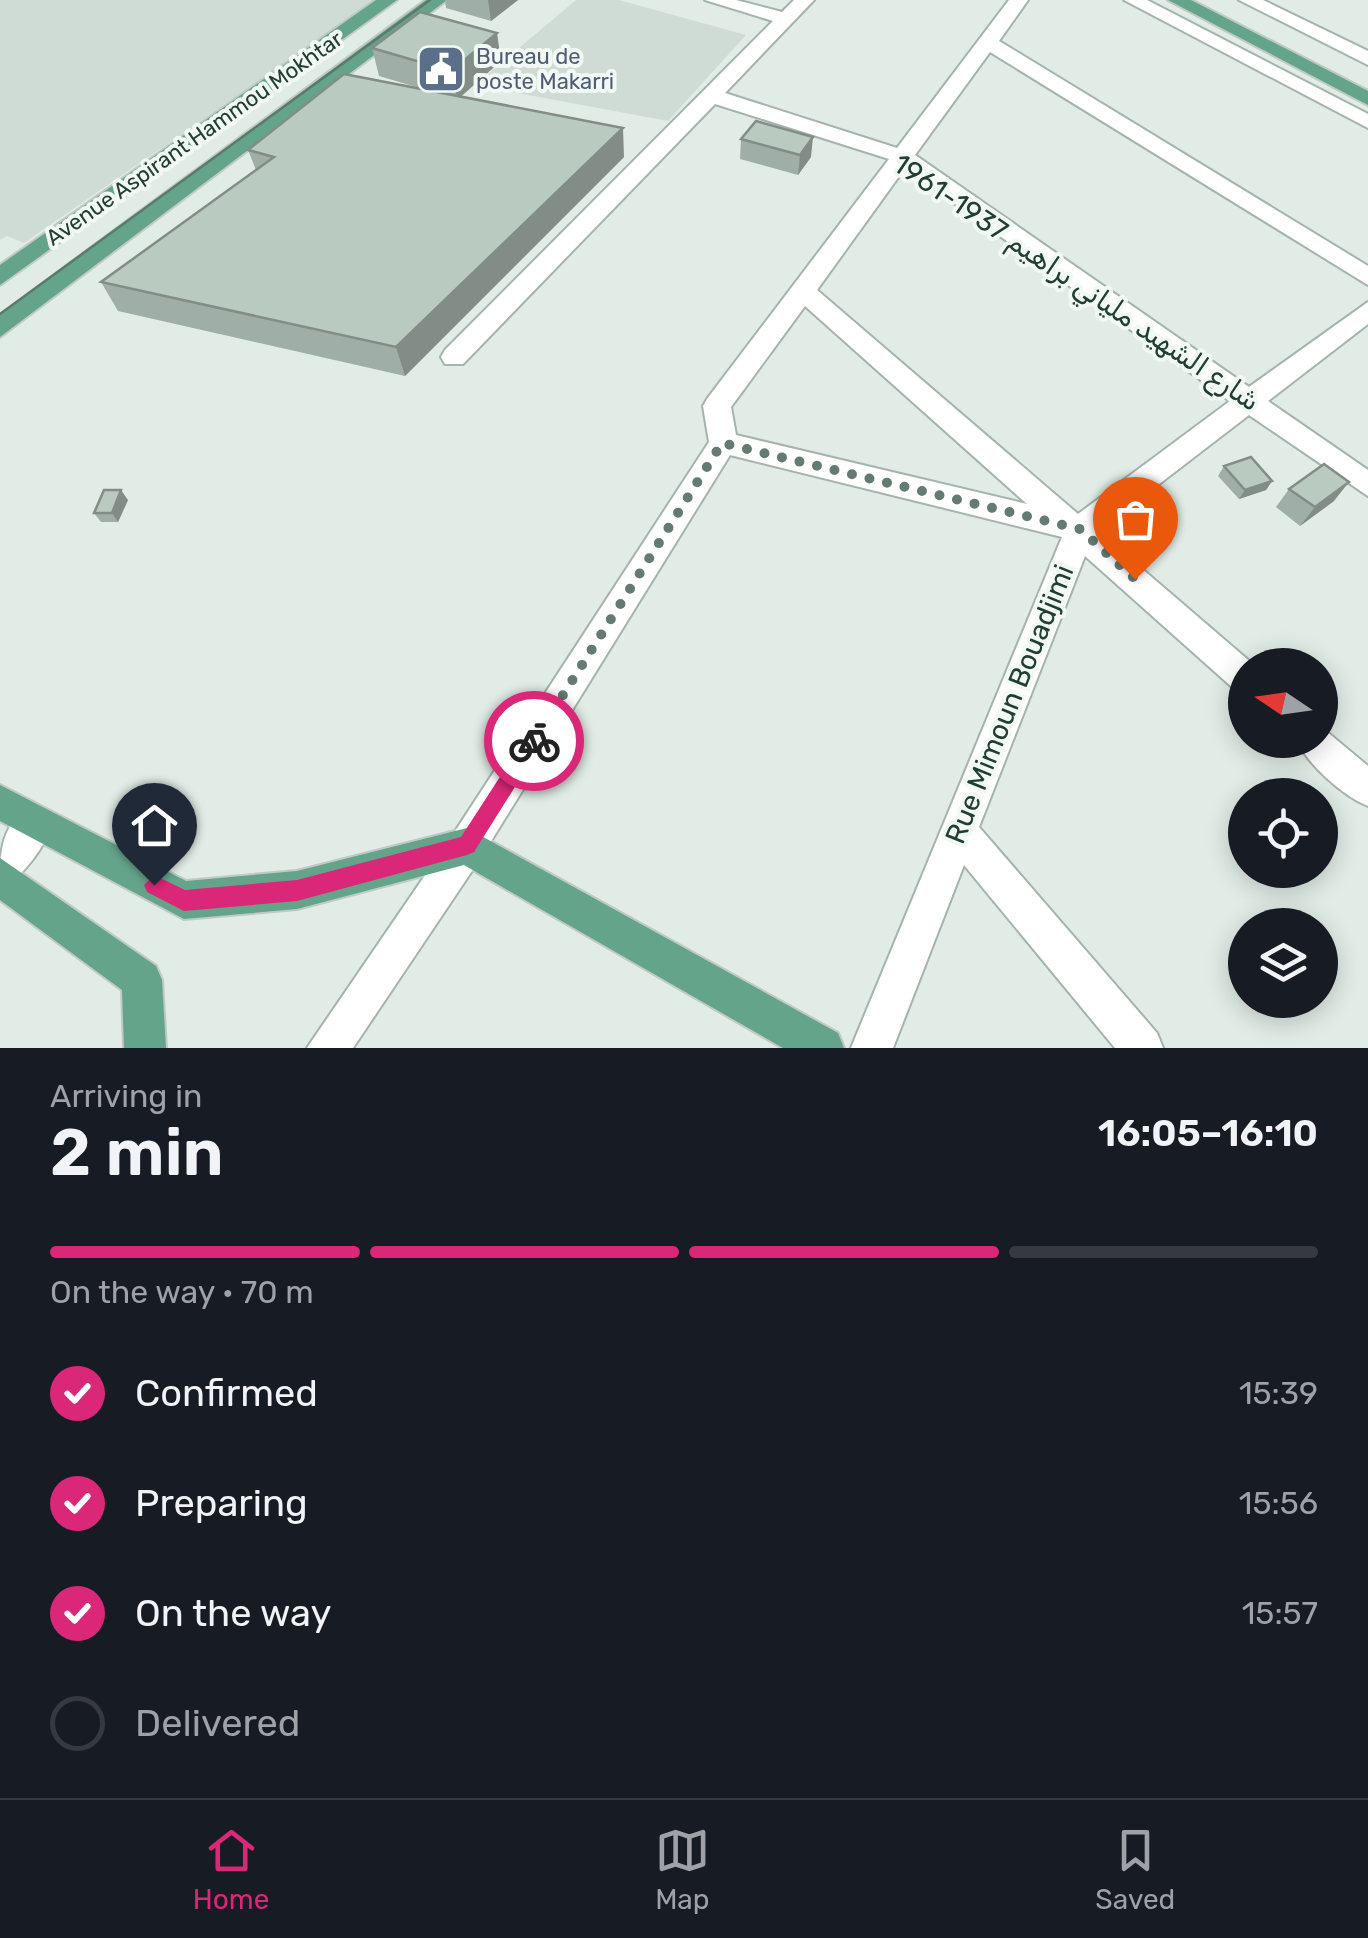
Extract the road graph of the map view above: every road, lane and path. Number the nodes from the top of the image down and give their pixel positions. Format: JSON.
{"nodes":[{"id":1,"x":388,"y":0,"type":"edge"},
{"id":2,"x":438,"y":0,"type":"edge"},
{"id":3,"x":714,"y":0,"type":"edge"},
{"id":4,"x":805,"y":0,"type":"edge"},
{"id":5,"x":1019,"y":0,"type":"edge"},
{"id":6,"x":1133,"y":0,"type":"edge"},
{"id":7,"x":1176,"y":0,"type":"edge"},
{"id":8,"x":1202,"y":0,"type":"edge"},
{"id":9,"x":1248,"y":0,"type":"edge"},
{"id":10,"x":786,"y":19,"type":"junction"},
{"id":11,"x":989,"y":43,"type":"junction"},
{"id":12,"x":1368,"y":59,"type":"edge"},
{"id":13,"x":1368,"y":84,"type":"edge"},
{"id":14,"x":712,"y":96,"type":"junction"},
{"id":15,"x":1368,"y":99,"type":"edge"},
{"id":16,"x":1368,"y":122,"type":"edge"},
{"id":17,"x":904,"y":157,"type":"junction"},
{"id":18,"x":0,"y":277,"type":"edge"},
{"id":19,"x":1368,"y":277,"type":"edge"},
{"id":20,"x":802,"y":290,"type":"junction"},
{"id":21,"x":1368,"y":312,"type":"edge"},
{"id":22,"x":0,"y":328,"type":"edge"},
{"id":23,"x":454,"y":356,"type":"dead end"},
{"id":24,"x":1252,"y":401,"type":"junction"},
{"id":25,"x":722,"y":443,"type":"junction"},
{"id":26,"x":1368,"y":485,"type":"edge"},
{"id":27,"x":1080,"y":529,"type":"junction"},
{"id":28,"x":1228,"y":663,"type":"edge"},
{"id":29,"x":1334,"y":758,"type":"edge"},
{"id":30,"x":1368,"y":789,"type":"edge"},
{"id":31,"x":0,"y":802,"type":"edge"},
{"id":32,"x":36,"y":824,"type":"junction"},
{"id":33,"x":958,"y":831,"type":"junction"},
{"id":34,"x":467,"y":846,"type":"junction"},
{"id":35,"x":0,"y":869,"type":"edge"},
{"id":36,"x":0,"y":877,"type":"edge"},
{"id":37,"x":144,"y":1048,"type":"edge"},
{"id":38,"x":328,"y":1048,"type":"edge"},
{"id":39,"x":823,"y":1048,"type":"edge"},
{"id":40,"x":872,"y":1048,"type":"edge"},
{"id":41,"x":1142,"y":1048,"type":"edge"}],
"edges":[{"from":1,"to":18,"type":"main road","name":"Avenue Aspirant Hammou Mokhtar"},
{"from":2,"to":22,"type":"main road"},
{"from":3,"to":10,"type":"street"},
{"from":4,"to":10,"type":"street"},
{"from":5,"to":11,"type":"street"},
{"from":6,"to":16,"type":"street"},
{"from":7,"to":15,"type":"main road"},
{"from":8,"to":13,"type":"main road"},
{"from":9,"to":12,"type":"street"},
{"from":10,"to":14,"type":"street"},
{"from":11,"to":17,"type":"street"},
{"from":11,"to":19,"type":"street"},
{"from":14,"to":17,"type":"street","name":"شارع الشهيد ملياني براهيم 1937-1961"},
{"from":14,"to":23,"type":"street"},
{"from":17,"to":20,"type":"street"},
{"from":17,"to":24,"type":"street","name":"شارع الشهيد ملياني براهيم 1937-1961"},
{"from":20,"to":25,"type":"street"},
{"from":20,"to":27,"type":"street"},
{"from":21,"to":24,"type":"street","name":"Rue Mimoun Bouadjimi"},
{"from":24,"to":26,"type":"street","name":"شارع الشهيد ملياني براهيم 1937-1961"},
{"from":24,"to":27,"type":"street","name":"Rue Mimoun Bouadjimi"},
{"from":25,"to":27,"type":"street"},
{"from":25,"to":34,"type":"street"},
{"from":27,"to":28,"type":"street"},
{"from":27,"to":33,"type":"street","name":"Rue Mimoun Bouadjimi"},
{"from":29,"to":30,"type":"street"},
{"from":31,"to":32,"type":"main road"},
{"from":32,"to":34,"type":"main road"},
{"from":32,"to":35,"type":"street"},
{"from":33,"to":40,"type":"street","name":"Rue Mimoun Bouadjimi"},
{"from":33,"to":41,"type":"street"},
{"from":34,"to":38,"type":"street"},
{"from":34,"to":39,"type":"main road"},
{"from":36,"to":37,"type":"main road"}]}
